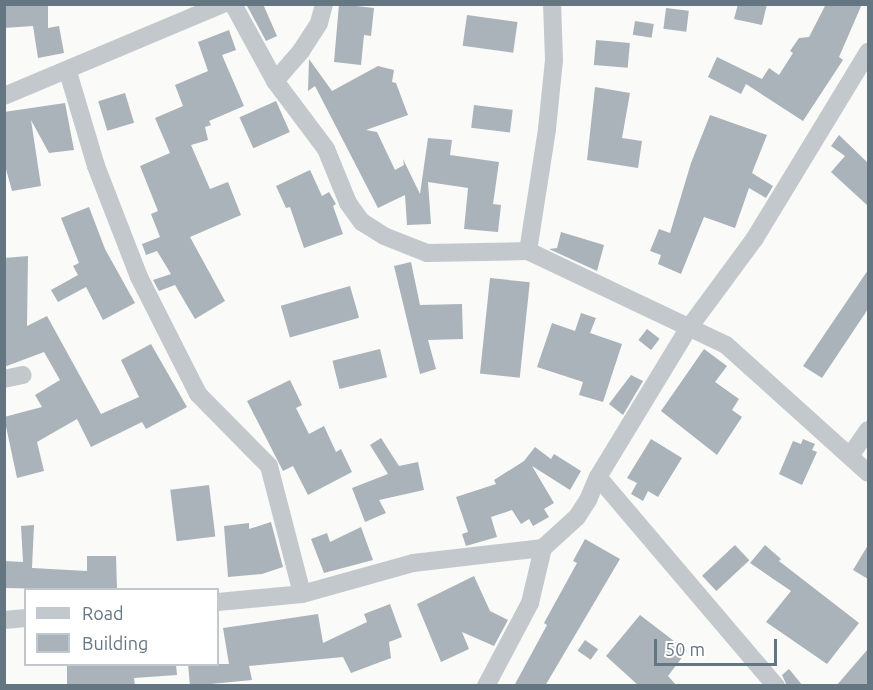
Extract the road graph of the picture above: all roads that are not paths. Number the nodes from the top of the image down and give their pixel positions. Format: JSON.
{"nodes":[{"id":1,"x":223,"y":4,"type":"edge"},
{"id":2,"x":233,"y":4,"type":"edge"},
{"id":3,"x":324,"y":4,"type":"edge"},
{"id":4,"x":552,"y":4,"type":"edge"},
{"id":5,"x":868,"y":52,"type":"edge"},
{"id":6,"x":68,"y":72,"type":"junction"},
{"id":7,"x":275,"y":81,"type":"junction"},
{"id":8,"x":4,"y":96,"type":"edge"},
{"id":9,"x":528,"y":251,"type":"junction"},
{"id":10,"x":688,"y":329,"type":"junction"},
{"id":11,"x":23,"y":375,"type":"dead end"},
{"id":12,"x":4,"y":379,"type":"edge"},
{"id":13,"x":868,"y":430,"type":"edge"},
{"id":14,"x":850,"y":456,"type":"junction"},
{"id":15,"x":868,"y":472,"type":"edge"},
{"id":16,"x":598,"y":477,"type":"junction"},
{"id":17,"x":543,"y":548,"type":"junction"},
{"id":18,"x":302,"y":594,"type":"junction"},
{"id":19,"x":219,"y":602,"type":"edge"},
{"id":20,"x":24,"y":618,"type":"edge"},
{"id":21,"x":4,"y":620,"type":"edge"},
{"id":22,"x":486,"y":686,"type":"edge"},
{"id":23,"x":776,"y":686,"type":"edge"}],
"edges":[{"from":1,"to":6,"type":"street"},
{"from":2,"to":7,"type":"street"},
{"from":3,"to":7,"type":"street"},
{"from":4,"to":9,"type":"street"},
{"from":5,"to":10,"type":"street"},
{"from":6,"to":8,"type":"street"},
{"from":6,"to":18,"type":"street"},
{"from":7,"to":9,"type":"street"},
{"from":9,"to":10,"type":"street"},
{"from":10,"to":14,"type":"street"},
{"from":10,"to":16,"type":"street"},
{"from":11,"to":12,"type":"street"},
{"from":13,"to":14,"type":"street"},
{"from":14,"to":15,"type":"street"},
{"from":16,"to":17,"type":"street"},
{"from":16,"to":23,"type":"street"},
{"from":17,"to":18,"type":"street"},
{"from":17,"to":22,"type":"street"},
{"from":18,"to":19,"type":"street"},
{"from":20,"to":21,"type":"street"}]}
